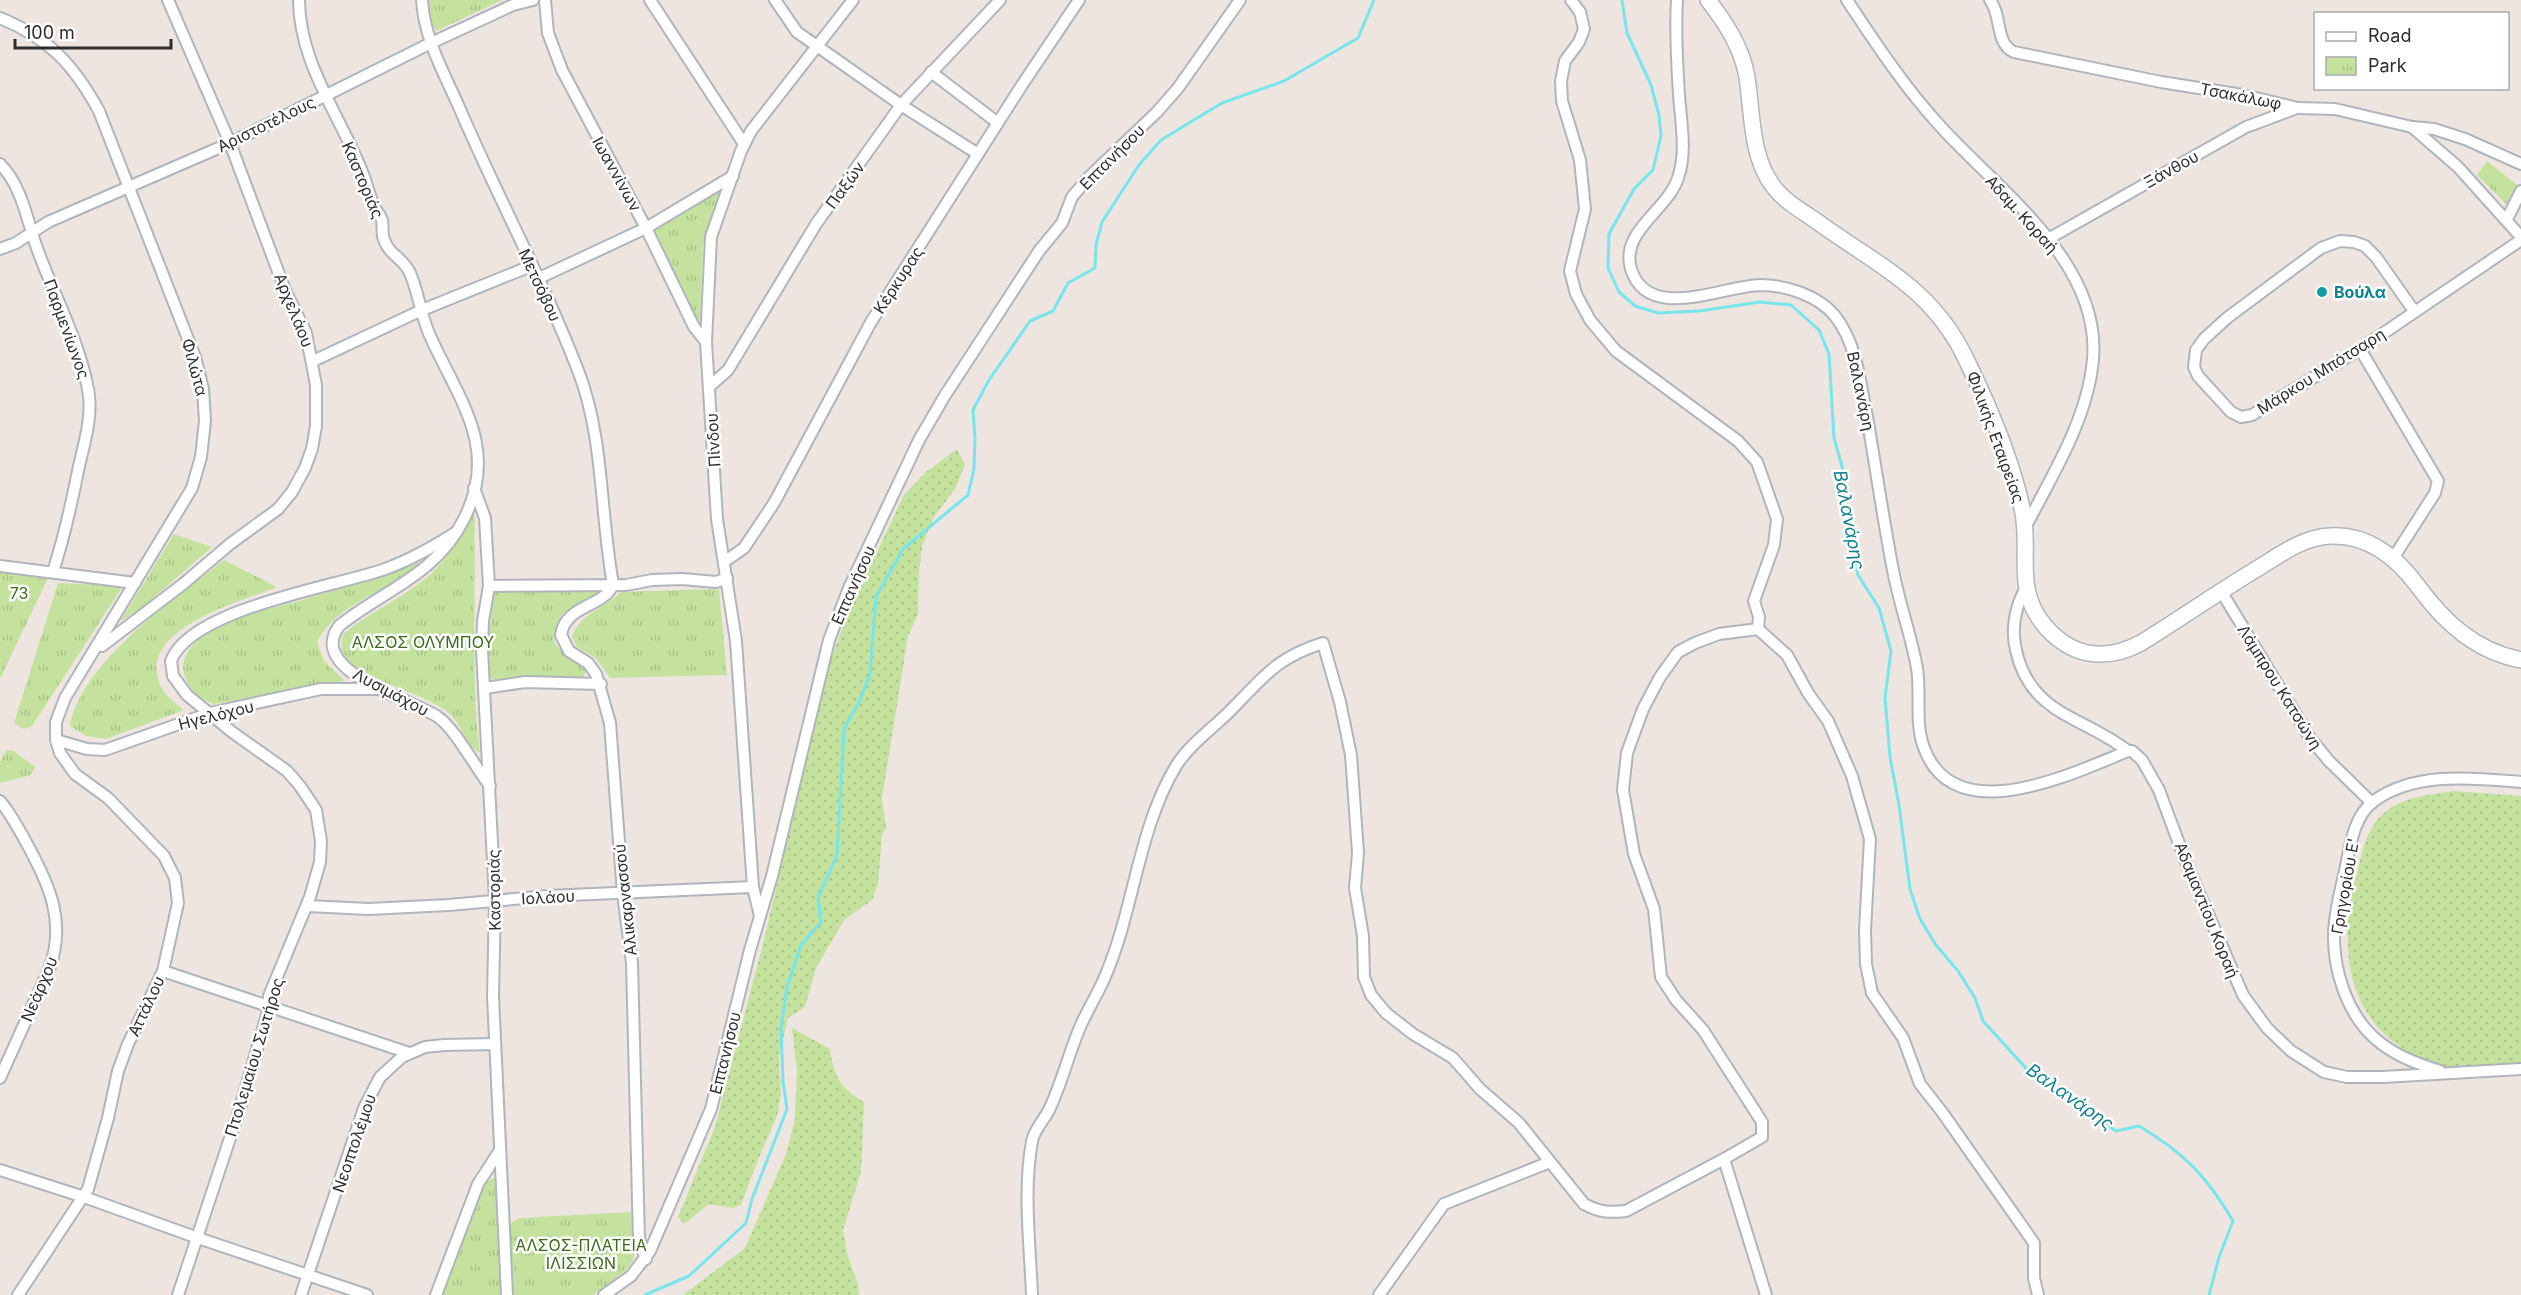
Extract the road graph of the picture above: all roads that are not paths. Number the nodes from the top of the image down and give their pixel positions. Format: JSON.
{"nodes":[{"id":1,"x":168,"y":0,"type":"edge"},
{"id":2,"x":299,"y":0,"type":"edge"},
{"id":3,"x":422,"y":0,"type":"edge"},
{"id":4,"x":532,"y":0,"type":"edge"},
{"id":5,"x":545,"y":0,"type":"edge"},
{"id":6,"x":650,"y":0,"type":"edge"},
{"id":7,"x":775,"y":0,"type":"edge"},
{"id":8,"x":853,"y":0,"type":"edge"},
{"id":9,"x":1000,"y":0,"type":"edge"},
{"id":10,"x":1079,"y":0,"type":"edge"},
{"id":11,"x":1240,"y":0,"type":"edge"},
{"id":12,"x":1571,"y":0,"type":"edge"},
{"id":13,"x":1677,"y":0,"type":"edge"},
{"id":14,"x":1708,"y":0,"type":"edge"},
{"id":15,"x":1846,"y":0,"type":"edge"},
{"id":16,"x":1990,"y":0,"type":"edge"},
{"id":17,"x":0,"y":18,"type":"edge"},
{"id":18,"x":431,"y":43,"type":"junction"},
{"id":19,"x":818,"y":47,"type":"junction"},
{"id":20,"x":931,"y":72,"type":"junction"},
{"id":21,"x":326,"y":95,"type":"junction"},
{"id":22,"x":900,"y":105,"type":"junction"},
{"id":23,"x":2298,"y":108,"type":"junction"},
{"id":24,"x":998,"y":123,"type":"junction"},
{"id":25,"x":2412,"y":127,"type":"junction"},
{"id":26,"x":230,"y":143,"type":"junction"},
{"id":27,"x":744,"y":144,"type":"junction"},
{"id":28,"x":978,"y":154,"type":"junction"},
{"id":29,"x":0,"y":164,"type":"edge"},
{"id":30,"x":2521,"y":164,"type":"edge"},
{"id":31,"x":733,"y":176,"type":"junction"},
{"id":32,"x":129,"y":187,"type":"junction"},
{"id":33,"x":2521,"y":191,"type":"edge"},
{"id":34,"x":2506,"y":219,"type":"junction"},
{"id":35,"x":646,"y":228,"type":"junction"},
{"id":36,"x":32,"y":233,"type":"junction"},
{"id":37,"x":2048,"y":239,"type":"junction"},
{"id":38,"x":2521,"y":239,"type":"edge"},
{"id":39,"x":0,"y":249,"type":"edge"},
{"id":40,"x":531,"y":266,"type":"junction"},
{"id":41,"x":537,"y":279,"type":"junction"},
{"id":42,"x":422,"y":310,"type":"junction"},
{"id":43,"x":2414,"y":311,"type":"junction"},
{"id":44,"x":706,"y":342,"type":"junction"},
{"id":45,"x":2360,"y":349,"type":"junction"},
{"id":46,"x":313,"y":361,"type":"junction"},
{"id":47,"x":710,"y":386,"type":"junction"},
{"id":48,"x":474,"y":487,"type":"junction"},
{"id":49,"x":2026,"y":526,"type":"junction"},
{"id":50,"x":455,"y":533,"type":"junction"},
{"id":51,"x":2392,"y":560,"type":"junction"},
{"id":52,"x":724,"y":562,"type":"junction"},
{"id":53,"x":0,"y":566,"type":"edge"},
{"id":54,"x":53,"y":572,"type":"junction"},
{"id":55,"x":727,"y":578,"type":"junction"},
{"id":56,"x":135,"y":583,"type":"junction"},
{"id":57,"x":613,"y":584,"type":"junction"},
{"id":58,"x":489,"y":586,"type":"junction"},
{"id":59,"x":2026,"y":588,"type":"junction"},
{"id":60,"x":2221,"y":591,"type":"junction"},
{"id":61,"x":1758,"y":628,"type":"junction"},
{"id":62,"x":97,"y":649,"type":"junction"},
{"id":63,"x":2521,"y":660,"type":"edge"},
{"id":64,"x":601,"y":684,"type":"junction"},
{"id":65,"x":485,"y":688,"type":"junction"},
{"id":66,"x":380,"y":689,"type":"junction"},
{"id":67,"x":210,"y":713,"type":"junction"},
{"id":68,"x":56,"y":740,"type":"junction"},
{"id":69,"x":2128,"y":751,"type":"junction"},
{"id":70,"x":2521,"y":782,"type":"edge"},
{"id":71,"x":490,"y":786,"type":"junction"},
{"id":72,"x":0,"y":801,"type":"edge"},
{"id":73,"x":2372,"y":803,"type":"junction"},
{"id":74,"x":753,"y":887,"type":"junction"},
{"id":75,"x":623,"y":894,"type":"junction"},
{"id":76,"x":495,"y":900,"type":"junction"},
{"id":77,"x":307,"y":906,"type":"junction"},
{"id":78,"x":760,"y":920,"type":"junction"},
{"id":79,"x":163,"y":971,"type":"junction"},
{"id":80,"x":268,"y":1006,"type":"junction"},
{"id":81,"x":495,"y":1044,"type":"junction"},
{"id":82,"x":409,"y":1053,"type":"junction"},
{"id":83,"x":2521,"y":1069,"type":"edge"},
{"id":84,"x":2446,"y":1074,"type":"junction"},
{"id":85,"x":0,"y":1078,"type":"edge"},
{"id":86,"x":500,"y":1150,"type":"junction"},
{"id":87,"x":1724,"y":1159,"type":"junction"},
{"id":88,"x":1550,"y":1162,"type":"junction"},
{"id":89,"x":0,"y":1170,"type":"edge"},
{"id":90,"x":84,"y":1197,"type":"junction"},
{"id":91,"x":198,"y":1238,"type":"junction"},
{"id":92,"x":646,"y":1259,"type":"junction"},
{"id":93,"x":309,"y":1275,"type":"junction"},
{"id":94,"x":18,"y":1295,"type":"edge"},
{"id":95,"x":178,"y":1295,"type":"edge"},
{"id":96,"x":301,"y":1295,"type":"edge"},
{"id":97,"x":367,"y":1295,"type":"edge"},
{"id":98,"x":436,"y":1295,"type":"edge"},
{"id":99,"x":507,"y":1295,"type":"edge"},
{"id":100,"x":604,"y":1295,"type":"edge"},
{"id":101,"x":1032,"y":1295,"type":"edge"},
{"id":102,"x":1379,"y":1295,"type":"edge"},
{"id":103,"x":1766,"y":1295,"type":"edge"},
{"id":104,"x":2038,"y":1295,"type":"edge"}],
"edges":[{"from":1,"to":26,"type":"street","name":"Αρχελάου"},
{"from":2,"to":21,"type":"street","name":"Καστοριάς"},
{"from":3,"to":18,"type":"street","name":"Μετσόβου"},
{"from":4,"to":18,"type":"street","name":"Αριστοτέλους"},
{"from":5,"to":35,"type":"street","name":"Ιωαννίνων"},
{"from":6,"to":27,"type":"street"},
{"from":7,"to":19,"type":"street"},
{"from":8,"to":19,"type":"street","name":"Πίνδου"},
{"from":9,"to":20,"type":"street","name":"Παξών"},
{"from":10,"to":24,"type":"street","name":"Κέρκυρας"},
{"from":11,"to":78,"type":"street","name":"Επτανήσου"},
{"from":12,"to":61,"type":"street"},
{"from":13,"to":69,"type":"street","name":"Βαλανάρη"},
{"from":14,"to":49,"type":"main road","name":"Φιλικής Εταιρείας"},
{"from":15,"to":37,"type":"street","name":"Αδαμ. Κοραή"},
{"from":16,"to":23,"type":"street","name":"Τσακάλωφ"},
{"from":17,"to":32,"type":"street","name":"Φιλώτα"},
{"from":18,"to":21,"type":"street","name":"Αριστοτέλους"},
{"from":18,"to":40,"type":"street","name":"Μετσόβου"},
{"from":19,"to":22,"type":"street"},
{"from":19,"to":27,"type":"street","name":"Πίνδου"},
{"from":20,"to":22,"type":"street","name":"Παξών"},
{"from":20,"to":24,"type":"street"},
{"from":21,"to":26,"type":"street","name":"Αριστοτέλους"},
{"from":21,"to":42,"type":"street","name":"Καστοριάς"},
{"from":22,"to":28,"type":"street"},
{"from":22,"to":47,"type":"street","name":"Παξών"},
{"from":23,"to":25,"type":"street","name":"Τσακάλωφ"},
{"from":23,"to":37,"type":"street","name":"Ξάνθου"},
{"from":24,"to":28,"type":"street","name":"Κέρκυρας"},
{"from":25,"to":30,"type":"street","name":"Τσακάλωφ"},
{"from":25,"to":34,"type":"street"},
{"from":26,"to":32,"type":"street","name":"Αριστοτέλους"},
{"from":26,"to":46,"type":"street","name":"Αρχελάου"},
{"from":27,"to":31,"type":"street","name":"Πίνδου"},
{"from":28,"to":52,"type":"street","name":"Κέρκυρας"},
{"from":29,"to":36,"type":"street","name":"Παρμενίωνος"},
{"from":31,"to":35,"type":"street"},
{"from":31,"to":44,"type":"street","name":"Πίνδου"},
{"from":32,"to":36,"type":"street","name":"Αριστοτέλους"},
{"from":32,"to":56,"type":"street","name":"Φιλώτα"},
{"from":33,"to":34,"type":"street"},
{"from":34,"to":38,"type":"street"},
{"from":35,"to":41,"type":"street"},
{"from":35,"to":44,"type":"street","name":"Ιωαννίνων"},
{"from":36,"to":39,"type":"street","name":"Αριστοτέλους"},
{"from":36,"to":54,"type":"street","name":"Παρμενίωνος"},
{"from":37,"to":49,"type":"street","name":"Αδαμ. Κοραή"},
{"from":38,"to":43,"type":"street","name":"Μάρκου Μπότσαρη"},
{"from":40,"to":41,"type":"street","name":"Μετσόβου"},
{"from":40,"to":42,"type":"street"},
{"from":41,"to":57,"type":"street","name":"Μετσόβου"},
{"from":42,"to":46,"type":"street"},
{"from":42,"to":48,"type":"street","name":"Καστοριάς"},
{"from":43,"to":45,"type":"street","name":"Μάρκου Μπότσαρη"},
{"from":43,"to":45,"type":"street","name":"Μάρκου Μπότσαρη"},
{"from":44,"to":47,"type":"street","name":"Πίνδου"},
{"from":45,"to":51,"type":"street"},
{"from":46,"to":62,"type":"street","name":"Αρχελάου"},
{"from":47,"to":52,"type":"street","name":"Πίνδου"},
{"from":48,"to":50,"type":"street","name":"Καστοριάς"},
{"from":48,"to":58,"type":"street","name":"Καστοριάς"},
{"from":49,"to":59,"type":"main road","name":"Φιλικής Εταιρείας"},
{"from":50,"to":66,"type":"street","name":"Λυσιμάχου"},
{"from":50,"to":67,"type":"street","name":"Πτολεμαίου Σωτήρος"},
{"from":51,"to":60,"type":"main road","name":"Φιλικής Εταιρείας"},
{"from":51,"to":63,"type":"main road","name":"Φιλικής Εταιρείας"},
{"from":52,"to":55,"type":"street","name":"Πίνδου"},
{"from":53,"to":54,"type":"street"},
{"from":54,"to":56,"type":"street"},
{"from":55,"to":57,"type":"street"},
{"from":55,"to":74,"type":"street","name":"Πίνδου"},
{"from":56,"to":62,"type":"street","name":"Φιλώτα"},
{"from":57,"to":58,"type":"street"},
{"from":57,"to":64,"type":"street","name":"Αλικαρνασσού"},
{"from":58,"to":65,"type":"street","name":"Καστοριάς"},
{"from":59,"to":60,"type":"main road","name":"Φιλικής Εταιρείας"},
{"from":59,"to":69,"type":"street","name":"Αδαμαντίου Κοραή"},
{"from":60,"to":73,"type":"street","name":"Λάμπρου Κατσώνη"},
{"from":61,"to":87,"type":"street"},
{"from":61,"to":104,"type":"street"},
{"from":62,"to":68,"type":"street","name":"Φιλώτα"},
{"from":64,"to":65,"type":"street"},
{"from":64,"to":75,"type":"street","name":"Αλικαρνασσού"},
{"from":65,"to":71,"type":"street","name":"Καστοριάς"},
{"from":66,"to":67,"type":"street","name":"Ηγελόχου"},
{"from":66,"to":71,"type":"street","name":"Λυσιμάχου"},
{"from":67,"to":68,"type":"street","name":"Ηγελόχου"},
{"from":67,"to":77,"type":"street","name":"Πτολεμαίου Σωτήρος"},
{"from":68,"to":79,"type":"street","name":"Αττάλου"},
{"from":69,"to":84,"type":"street","name":"Αδαμαντίου Κοραή"},
{"from":70,"to":73,"type":"street","name":"Γρηγορίου Ε'"},
{"from":71,"to":76,"type":"street","name":"Καστοριάς"},
{"from":72,"to":85,"type":"street","name":"Νεάρχου"},
{"from":73,"to":84,"type":"street","name":"Γρηγορίου Ε'"},
{"from":74,"to":75,"type":"street","name":"Ιολάου"},
{"from":74,"to":78,"type":"street","name":"Πίνδου"},
{"from":75,"to":76,"type":"street","name":"Ιολάου"},
{"from":75,"to":92,"type":"street","name":"Αλικαρνασσού"},
{"from":76,"to":77,"type":"street","name":"Ιολάου"},
{"from":76,"to":81,"type":"street","name":"Καστοριάς"},
{"from":77,"to":80,"type":"street","name":"Πτολεμαίου Σωτήρος"},
{"from":78,"to":92,"type":"street","name":"Επτανήσου"},
{"from":79,"to":80,"type":"street"},
{"from":79,"to":90,"type":"street","name":"Αττάλου"},
{"from":80,"to":82,"type":"street"},
{"from":80,"to":91,"type":"street","name":"Πτολεμαίου Σωτήρος"},
{"from":81,"to":82,"type":"street","name":"Νεοπτολέμου"},
{"from":81,"to":86,"type":"street","name":"Καστοριάς"},
{"from":82,"to":93,"type":"street","name":"Νεοπτολέμου"},
{"from":83,"to":84,"type":"street","name":"Αδαμαντίου Κοραή"},
{"from":86,"to":98,"type":"street"},
{"from":86,"to":99,"type":"street","name":"Καστοριάς"},
{"from":87,"to":88,"type":"street"},
{"from":87,"to":103,"type":"street"},
{"from":88,"to":101,"type":"street"},
{"from":88,"to":102,"type":"street"},
{"from":89,"to":90,"type":"street"},
{"from":90,"to":91,"type":"street"},
{"from":90,"to":94,"type":"street","name":"Αττάλου"},
{"from":91,"to":93,"type":"street"},
{"from":91,"to":95,"type":"street","name":"Πτολεμαίου Σωτήρος"},
{"from":92,"to":100,"type":"street","name":"Επτανήσου"},
{"from":93,"to":96,"type":"street","name":"Νεοπτολέμου"},
{"from":93,"to":97,"type":"street"}]}
